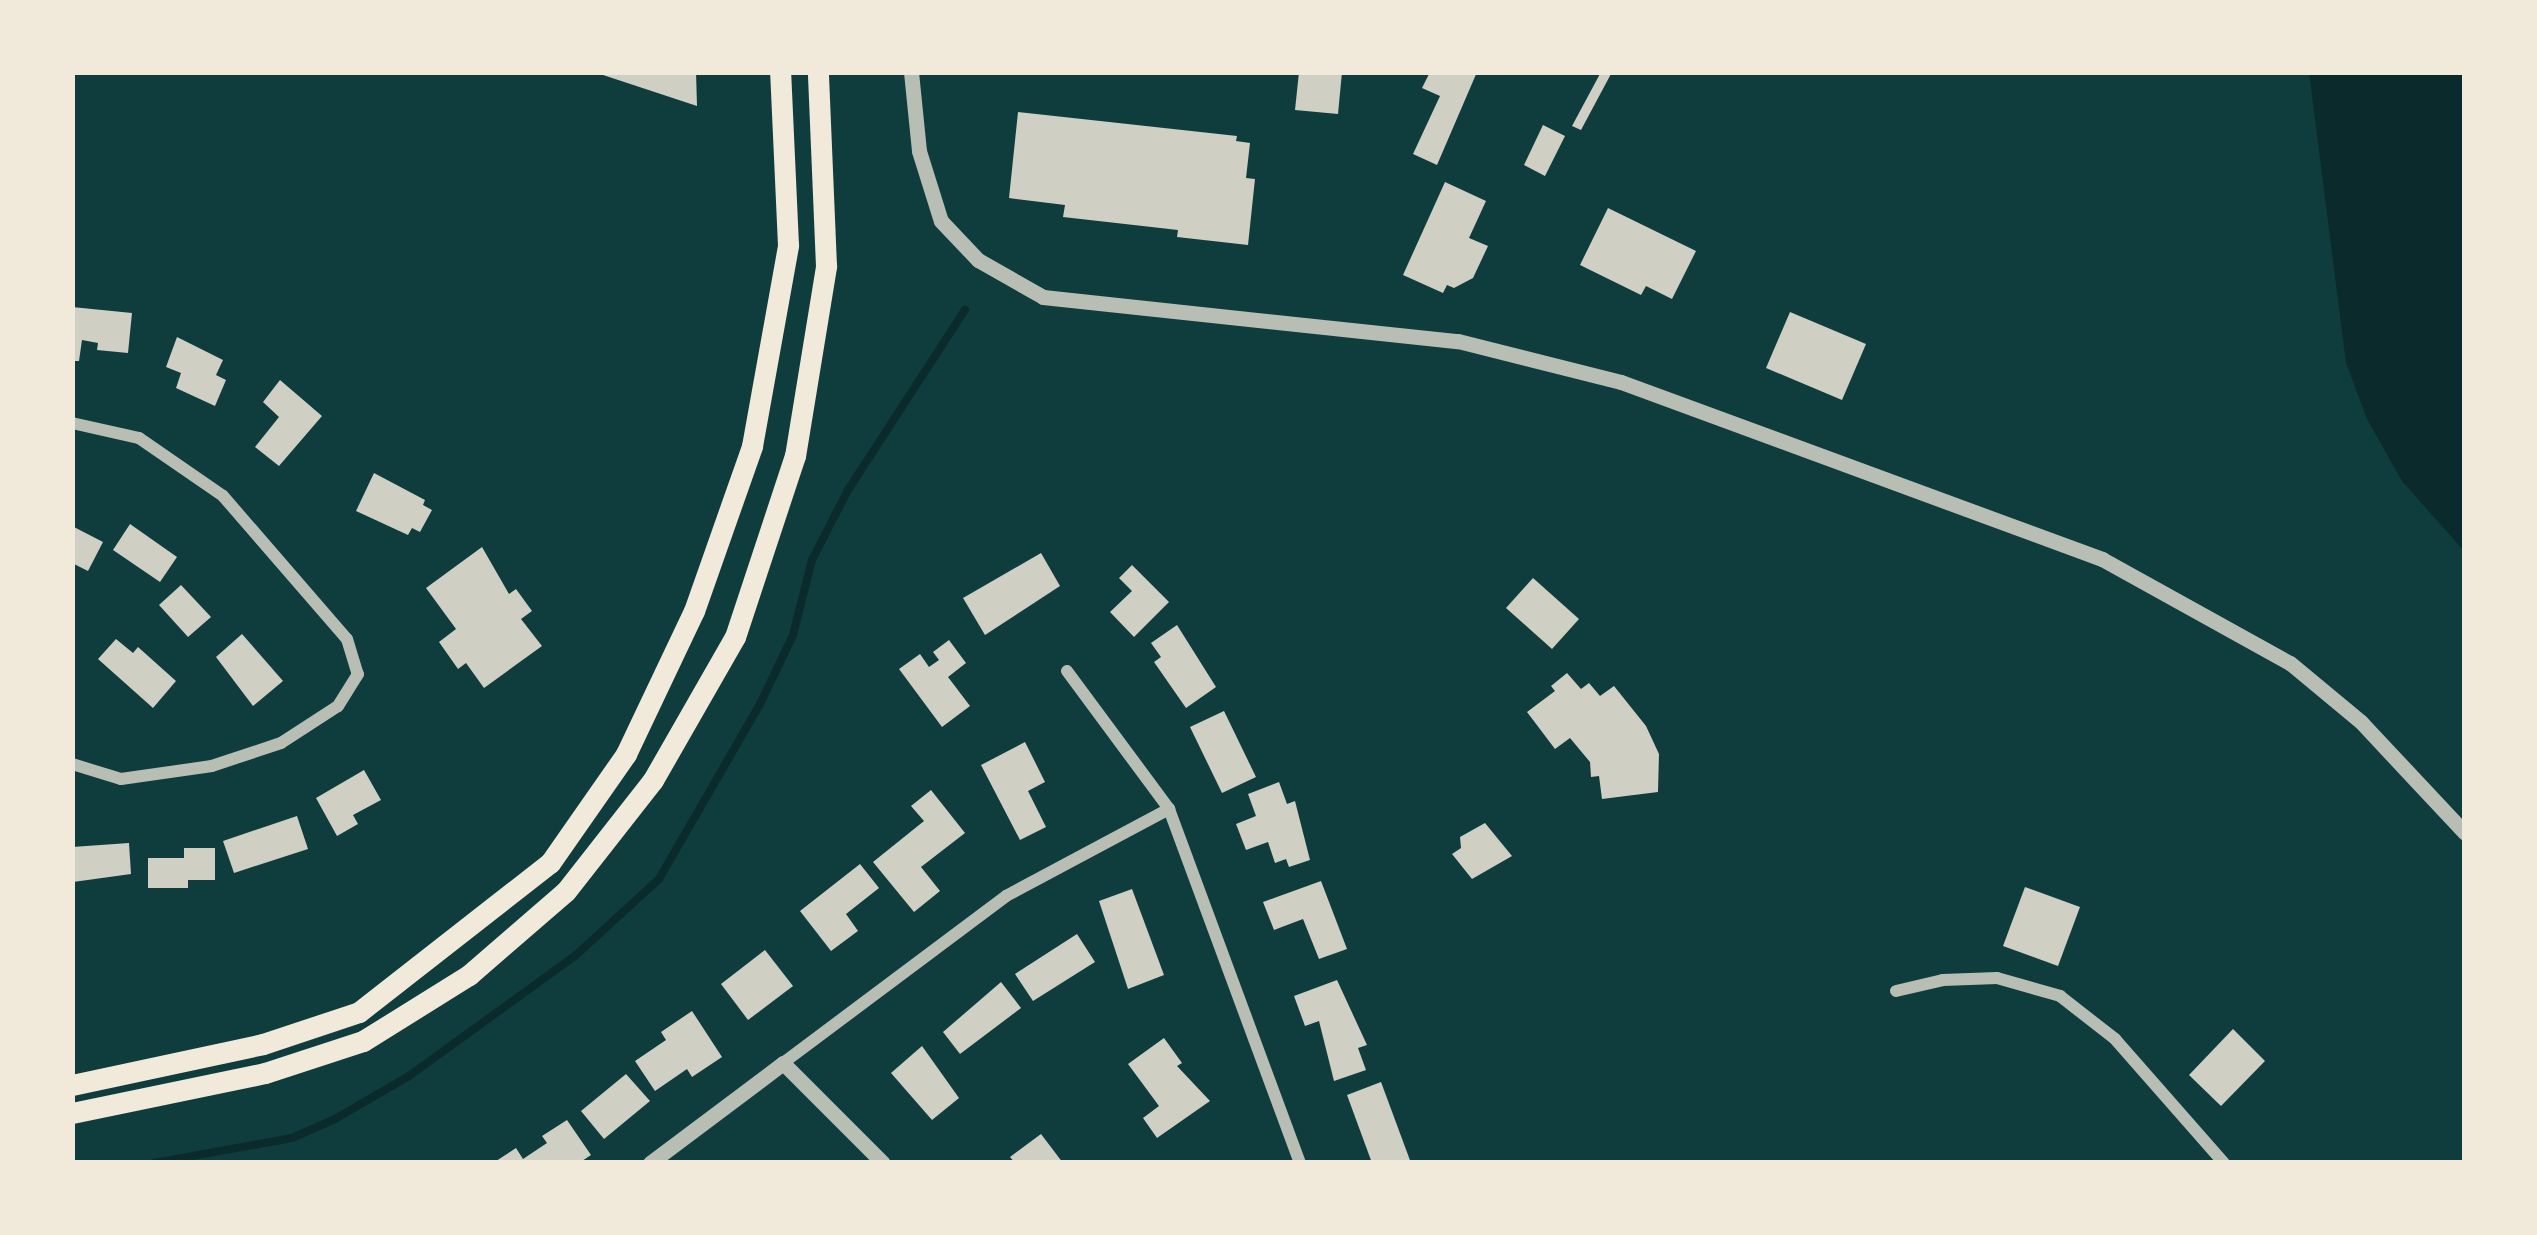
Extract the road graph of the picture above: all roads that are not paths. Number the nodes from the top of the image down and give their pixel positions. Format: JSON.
{"nodes":[{"id":1,"x":780,"y":72,"type":"edge"},
{"id":2,"x":818,"y":72,"type":"edge"},
{"id":3,"x":911,"y":72,"type":"edge"},
{"id":4,"x":72,"y":423,"type":"edge"},
{"id":5,"x":1066,"y":670,"type":"dead end"},
{"id":6,"x":72,"y":764,"type":"edge"},
{"id":7,"x":1169,"y":809,"type":"junction"},
{"id":8,"x":2465,"y":833,"type":"edge"},
{"id":9,"x":1895,"y":991,"type":"dead end"},
{"id":10,"x":783,"y":1064,"type":"junction"},
{"id":11,"x":72,"y":1085,"type":"edge"},
{"id":12,"x":72,"y":1113,"type":"edge"},
{"id":13,"x":650,"y":1163,"type":"edge"},
{"id":14,"x":883,"y":1163,"type":"edge"},
{"id":15,"x":1300,"y":1163,"type":"edge"},
{"id":16,"x":2224,"y":1163,"type":"edge"}],
"edges":[{"from":1,"to":11,"type":"highway"},
{"from":2,"to":12,"type":"highway"},
{"from":3,"to":8,"type":"street"},
{"from":4,"to":6,"type":"street"},
{"from":5,"to":7,"type":"street"},
{"from":7,"to":10,"type":"street"},
{"from":7,"to":15,"type":"street"},
{"from":9,"to":16,"type":"street"},
{"from":10,"to":13,"type":"street"},
{"from":10,"to":14,"type":"street"}]}
